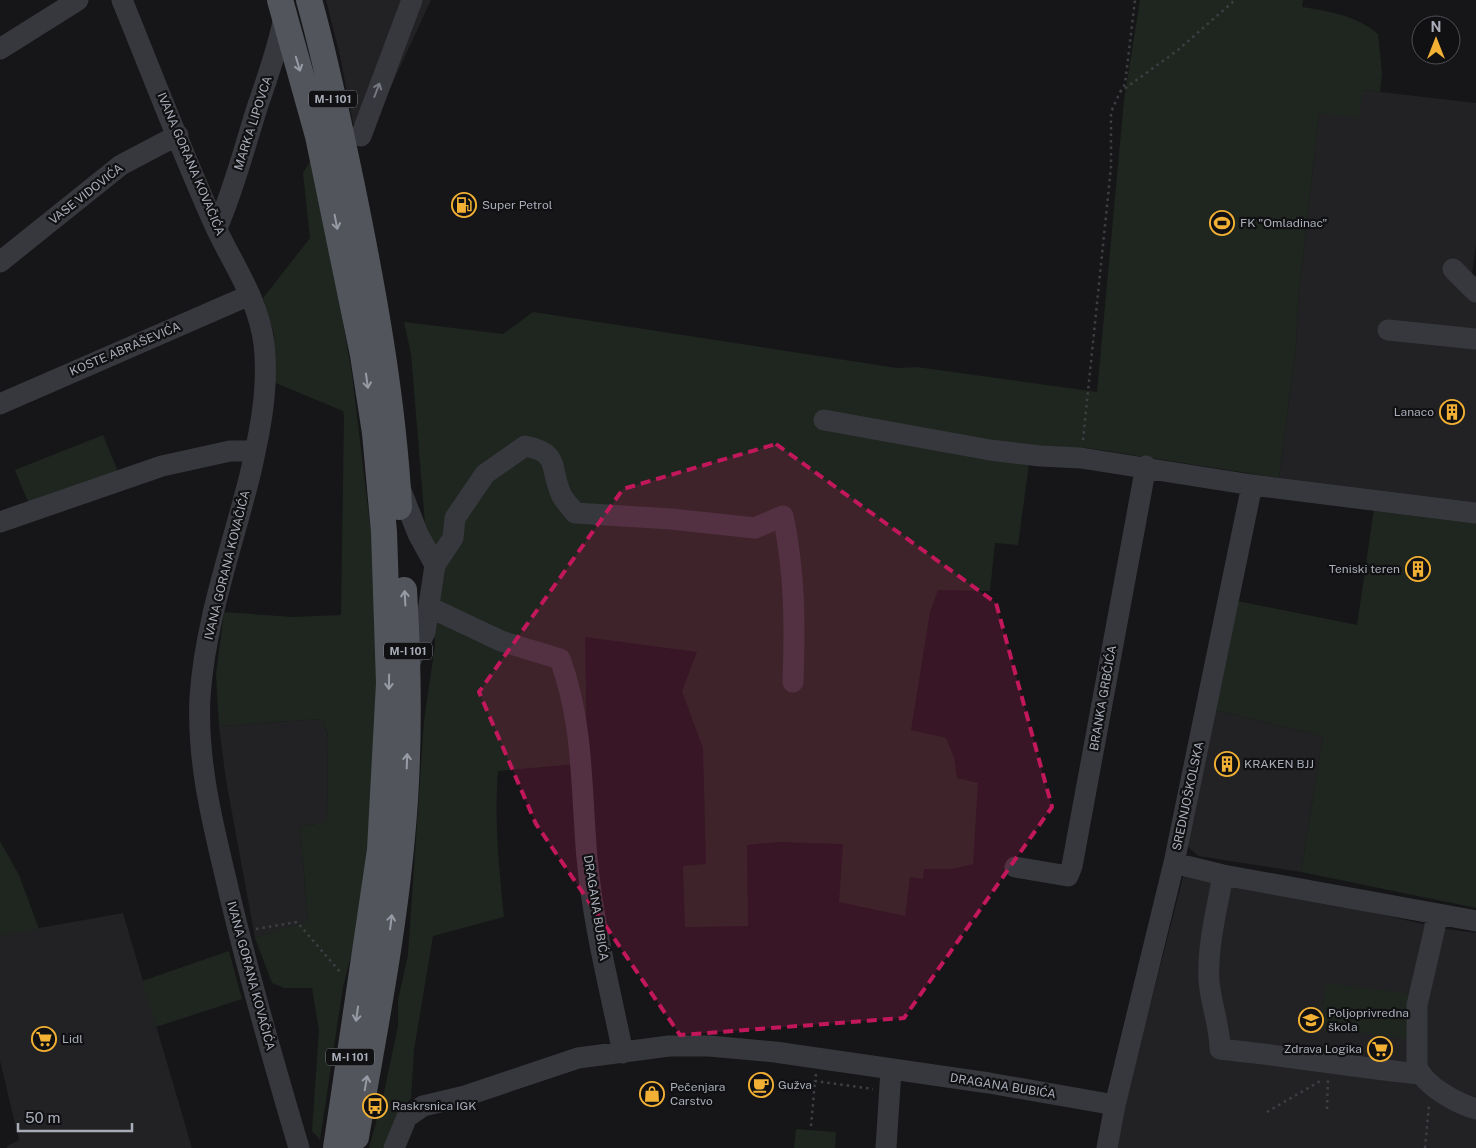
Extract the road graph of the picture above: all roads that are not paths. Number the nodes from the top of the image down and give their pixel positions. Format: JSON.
{"nodes":[{"id":1,"x":78,"y":0,"type":"edge"},
{"id":2,"x":122,"y":0,"type":"edge"},
{"id":3,"x":309,"y":0,"type":"edge"},
{"id":4,"x":322,"y":0,"type":"edge"},
{"id":5,"x":412,"y":0,"type":"edge"},
{"id":6,"x":282,"y":8,"type":"edge"},
{"id":7,"x":322,"y":44,"type":"junction"},
{"id":8,"x":0,"y":50,"type":"edge"},
{"id":9,"x":178,"y":135,"type":"junction"},
{"id":10,"x":360,"y":136,"type":"dead end"},
{"id":11,"x":216,"y":228,"type":"junction"},
{"id":12,"x":0,"y":262,"type":"edge"},
{"id":13,"x":1453,"y":269,"type":"dead end"},
{"id":14,"x":1476,"y":292,"type":"edge"},
{"id":15,"x":250,"y":295,"type":"junction"},
{"id":16,"x":1388,"y":330,"type":"dead end"},
{"id":17,"x":1476,"y":339,"type":"edge"},
{"id":18,"x":0,"y":404,"type":"edge"},
{"id":19,"x":824,"y":420,"type":"dead end"},
{"id":20,"x":255,"y":451,"type":"junction"},
{"id":21,"x":1146,"y":466,"type":"junction"},
{"id":22,"x":398,"y":484,"type":"junction"},
{"id":23,"x":1252,"y":485,"type":"junction"},
{"id":24,"x":1476,"y":513,"type":"edge"},
{"id":25,"x":0,"y":522,"type":"edge"},
{"id":26,"x":436,"y":565,"type":"junction"},
{"id":27,"x":429,"y":607,"type":"junction"},
{"id":28,"x":409,"y":664,"type":"junction"},
{"id":29,"x":793,"y":682,"type":"dead end"},
{"id":30,"x":1174,"y":863,"type":"junction"},
{"id":31,"x":1015,"y":867,"type":"dead end"},
{"id":32,"x":1223,"y":875,"type":"junction"},
{"id":33,"x":1435,"y":914,"type":"junction"},
{"id":34,"x":1476,"y":921,"type":"edge"},
{"id":35,"x":623,"y":1053,"type":"junction"},
{"id":36,"x":891,"y":1070,"type":"junction"},
{"id":37,"x":1426,"y":1079,"type":"junction"},
{"id":38,"x":1115,"y":1105,"type":"junction"},
{"id":39,"x":1476,"y":1109,"type":"edge"},
{"id":40,"x":299,"y":1148,"type":"edge"},
{"id":41,"x":336,"y":1148,"type":"edge"},
{"id":42,"x":354,"y":1148,"type":"edge"},
{"id":43,"x":394,"y":1148,"type":"edge"},
{"id":44,"x":886,"y":1148,"type":"edge"},
{"id":45,"x":1107,"y":1148,"type":"edge"}],
"edges":[{"from":1,"to":8,"type":"street"},
{"from":2,"to":9,"type":"street","name":"IVANA GORANA KOVAČIĆA"},
{"from":3,"to":7,"type":"main road","number":"M-I 101"},
{"from":4,"to":7,"type":"main road"},
{"from":10,"to":5,"type":"street","one_way":true},
{"from":6,"to":11,"type":"street","name":"MARKA LIPOVCA"},
{"from":6,"to":41,"type":"main road","number":"M-I 101","one_way":true},
{"from":7,"to":22,"type":"main road","number":"M-I 101"},
{"from":9,"to":11,"type":"street","name":"IVANA GORANA KOVAČIĆA"},
{"from":9,"to":12,"type":"street","name":"VASE VIDOVIĆA"},
{"from":11,"to":15,"type":"street","name":"IVANA GORANA KOVAČIĆA"},
{"from":13,"to":14,"type":"street"},
{"from":15,"to":18,"type":"street","name":"KOSTE ABRAŠEVIĆA"},
{"from":15,"to":20,"type":"street","name":"IVANA GORANA KOVAČIĆA"},
{"from":16,"to":17,"type":"street"},
{"from":19,"to":21,"type":"street"},
{"from":20,"to":25,"type":"street"},
{"from":20,"to":40,"type":"street","name":"IVANA GORANA KOVAČIĆA"},
{"from":21,"to":23,"type":"street"},
{"from":21,"to":31,"type":"street","name":"BRANKA GRBČIĆA"},
{"from":22,"to":26,"type":"street"},
{"from":28,"to":22,"type":"main road","number":"M-I 101","one_way":true},
{"from":23,"to":24,"type":"street"},
{"from":23,"to":30,"type":"street","name":"SREDNJOŠKOLSKA"},
{"from":26,"to":27,"type":"street"},
{"from":26,"to":29,"type":"street"},
{"from":27,"to":28,"type":"street"},
{"from":27,"to":35,"type":"street","name":"DRAGANA BUBIĆA"},
{"from":42,"to":28,"type":"main road","number":"M-I 101","one_way":true},
{"from":30,"to":32,"type":"street"},
{"from":30,"to":38,"type":"street","name":"SREDNJOŠKOLSKA"},
{"from":32,"to":33,"type":"street"},
{"from":32,"to":37,"type":"street"},
{"from":33,"to":34,"type":"street"},
{"from":33,"to":37,"type":"street"},
{"from":35,"to":36,"type":"street","name":"DRAGANA BUBIĆA"},
{"from":35,"to":43,"type":"street","name":"DRAGANA BUBIĆA"},
{"from":36,"to":38,"type":"street","name":"DRAGANA BUBIĆA"},
{"from":36,"to":44,"type":"street"},
{"from":37,"to":39,"type":"street"},
{"from":38,"to":45,"type":"street","name":"SREDNJOŠKOLSKA"}]}
